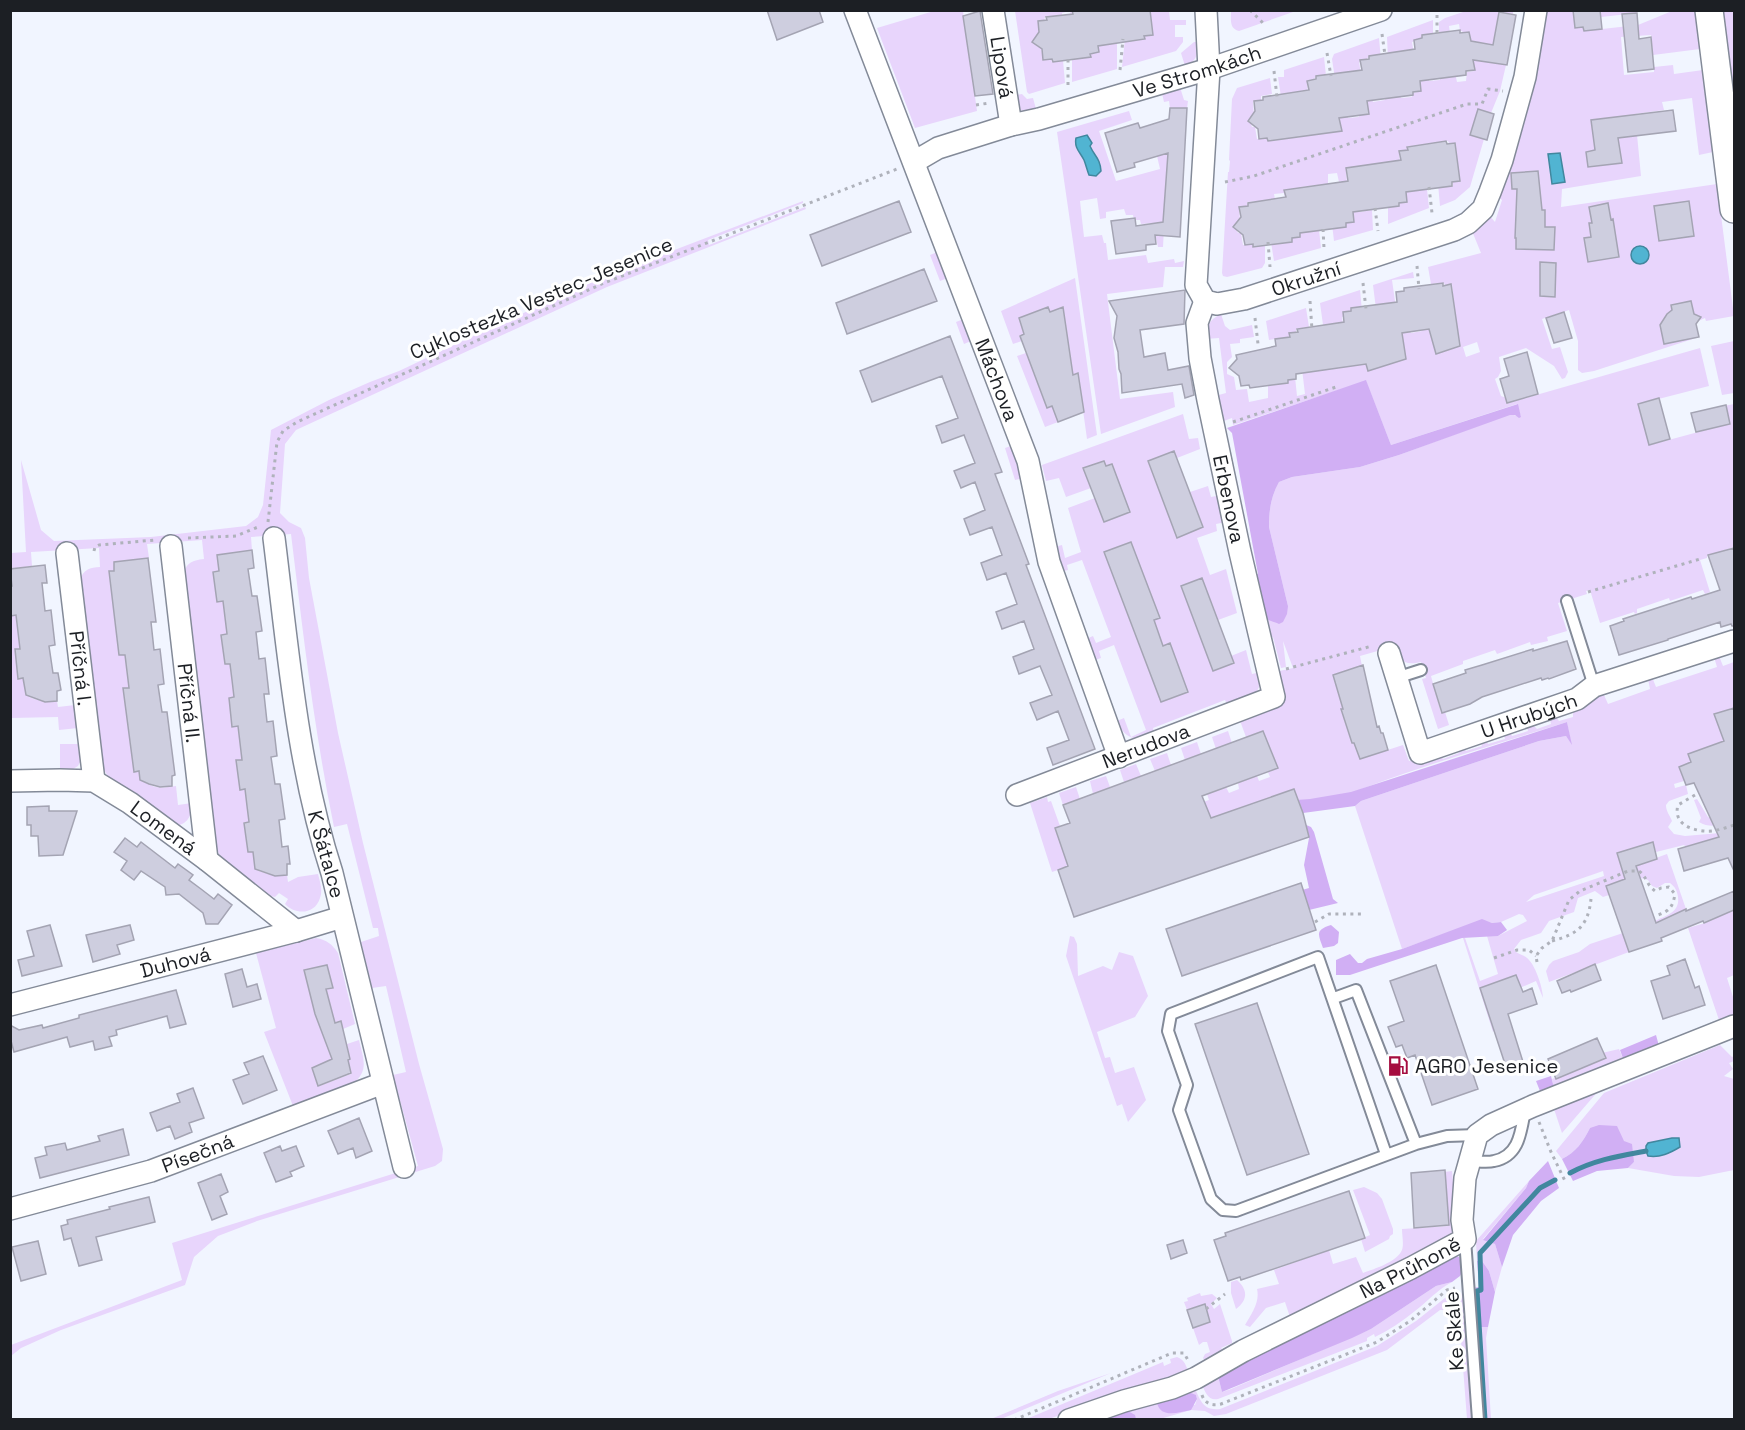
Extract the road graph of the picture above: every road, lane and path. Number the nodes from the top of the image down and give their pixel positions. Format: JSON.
{"nodes":[{"id":1,"x":855,"y":10,"type":"edge"},
{"id":2,"x":993,"y":10,"type":"edge"},
{"id":3,"x":1206,"y":10,"type":"edge"},
{"id":4,"x":1250,"y":10,"type":"edge"},
{"id":5,"x":1381,"y":10,"type":"edge"},
{"id":6,"x":1536,"y":10,"type":"edge"},
{"id":7,"x":1709,"y":10,"type":"edge"},
{"id":8,"x":1437,"y":15,"type":"dead end"},
{"id":9,"x":1264,"y":24,"type":"dead end"},
{"id":10,"x":1382,"y":34,"type":"dead end"},
{"id":11,"x":1437,"y":36,"type":"dead end"},
{"id":12,"x":1123,"y":39,"type":"dead end"},
{"id":13,"x":1327,"y":53,"type":"dead end"},
{"id":14,"x":1384,"y":55,"type":"dead end"},
{"id":15,"x":1068,"y":57,"type":"dead end"},
{"id":16,"x":1209,"y":69,"type":"junction"},
{"id":17,"x":1120,"y":70,"type":"dead end"},
{"id":18,"x":1274,"y":71,"type":"dead end"},
{"id":19,"x":1331,"y":76,"type":"dead end"},
{"id":20,"x":1068,"y":85,"type":"dead end"},
{"id":21,"x":1520,"y":96,"type":"junction"},
{"id":22,"x":1277,"y":97,"type":"dead end"},
{"id":23,"x":990,"y":102,"type":"dead end"},
{"id":24,"x":976,"y":105,"type":"dead end"},
{"id":25,"x":1011,"y":125,"type":"junction"},
{"id":26,"x":914,"y":162,"type":"junction"},
{"id":27,"x":1225,"y":182,"type":"dead end"},
{"id":28,"x":1429,"y":187,"type":"dead end"},
{"id":29,"x":1375,"y":208,"type":"dead end"},
{"id":30,"x":1734,"y":209,"type":"edge"},
{"id":31,"x":1432,"y":213,"type":"dead end"},
{"id":32,"x":1323,"y":229,"type":"dead end"},
{"id":33,"x":1378,"y":231,"type":"dead end"},
{"id":34,"x":1268,"y":242,"type":"dead end"},
{"id":35,"x":1324,"y":248,"type":"dead end"},
{"id":36,"x":1417,"y":266,"type":"dead end"},
{"id":37,"x":1270,"y":267,"type":"dead end"},
{"id":38,"x":1363,"y":283,"type":"dead end"},
{"id":39,"x":1419,"y":289,"type":"dead end"},
{"id":40,"x":1206,"y":301,"type":"junction"},
{"id":41,"x":1310,"y":301,"type":"dead end"},
{"id":42,"x":1366,"y":309,"type":"dead end"},
{"id":43,"x":1255,"y":318,"type":"dead end"},
{"id":44,"x":1312,"y":330,"type":"dead end"},
{"id":45,"x":1258,"y":344,"type":"dead end"},
{"id":46,"x":1336,"y":387,"type":"dead end"},
{"id":47,"x":1214,"y":428,"type":"junction"},
{"id":48,"x":270,"y":532,"type":"joint"},
{"id":49,"x":207,"y":537,"type":"dead end"},
{"id":50,"x":196,"y":543,"type":"dead end"},
{"id":51,"x":171,"y":546,"type":"dead end"},
{"id":52,"x":67,"y":553,"type":"dead end"},
{"id":53,"x":1700,"y":559,"type":"dead end"},
{"id":54,"x":1588,"y":592,"type":"dead end"},
{"id":55,"x":1567,"y":601,"type":"dead end"},
{"id":56,"x":1734,"y":641,"type":"edge"},
{"id":57,"x":1382,"y":649,"type":"joint"},
{"id":58,"x":1421,"y":670,"type":"dead end"},
{"id":59,"x":1268,"y":672,"type":"junction"},
{"id":60,"x":1396,"y":678,"type":"junction"},
{"id":61,"x":1594,"y":686,"type":"junction"},
{"id":62,"x":1274,"y":697,"type":"joint"},
{"id":63,"x":1119,"y":757,"type":"junction"},
{"id":64,"x":94,"y":781,"type":"junction"},
{"id":65,"x":10,"y":782,"type":"edge"},
{"id":66,"x":1017,"y":795,"type":"dead end"},
{"id":67,"x":1695,"y":795,"type":"dead end"},
{"id":68,"x":1734,"y":825,"type":"edge"},
{"id":69,"x":207,"y":860,"type":"junction"},
{"id":70,"x":1591,"y":898,"type":"dead end"},
{"id":71,"x":1361,"y":914,"type":"dead end"},
{"id":72,"x":1658,"y":915,"type":"dead end"},
{"id":73,"x":342,"y":917,"type":"junction"},
{"id":74,"x":1315,"y":922,"type":"dead end"},
{"id":75,"x":296,"y":932,"type":"junction"},
{"id":76,"x":1552,"y":941,"type":"junction"},
{"id":77,"x":1536,"y":956,"type":"junction"},
{"id":78,"x":1494,"y":958,"type":"dead end"},
{"id":79,"x":1537,"y":962,"type":"dead end"},
{"id":80,"x":1334,"y":998,"type":"junction"},
{"id":81,"x":10,"y":1005,"type":"edge"},
{"id":82,"x":1734,"y":1026,"type":"edge"},
{"id":83,"x":383,"y":1083,"type":"junction"},
{"id":84,"x":1529,"y":1108,"type":"junction"},
{"id":85,"x":1477,"y":1134,"type":"junction"},
{"id":86,"x":1416,"y":1144,"type":"junction"},
{"id":87,"x":1386,"y":1154,"type":"junction"},
{"id":88,"x":1469,"y":1161,"type":"junction"},
{"id":89,"x":404,"y":1167,"type":"dead end"},
{"id":90,"x":1566,"y":1184,"type":"dead end"},
{"id":91,"x":10,"y":1209,"type":"edge"},
{"id":92,"x":1465,"y":1239,"type":"junction"},
{"id":93,"x":1468,"y":1284,"type":"junction"},
{"id":94,"x":1225,"y":1294,"type":"dead end"},
{"id":95,"x":1206,"y":1309,"type":"dead end"},
{"id":96,"x":1198,"y":1375,"type":"junction"},
{"id":97,"x":1014,"y":1419,"type":"edge"},
{"id":98,"x":1069,"y":1419,"type":"edge"},
{"id":99,"x":1478,"y":1419,"type":"edge"}],
"edges":[{"from":1,"to":26,"type":"street","name":"Máchova"},
{"from":2,"to":25,"type":"street","name":"Lipová"},
{"from":3,"to":16,"type":"street"},
{"from":4,"to":9,"type":"path"},
{"from":5,"to":16,"type":"street","name":"Ve Stromkách"},
{"from":6,"to":21,"type":"street","name":"Okružní"},
{"from":7,"to":30,"type":"street"},
{"from":8,"to":11,"type":"path"},
{"from":10,"to":14,"type":"path"},
{"from":12,"to":17,"type":"path"},
{"from":13,"to":19,"type":"path"},
{"from":15,"to":20,"type":"path"},
{"from":16,"to":25,"type":"street","name":"Ve Stromkách"},
{"from":16,"to":40,"type":"street"},
{"from":18,"to":22,"type":"path"},
{"from":21,"to":27,"type":"path"},
{"from":21,"to":40,"type":"street","name":"Okružní"},
{"from":23,"to":24,"type":"path"},
{"from":25,"to":26,"type":"street","name":"Ve Stromkách"},
{"from":26,"to":48,"type":"path","name":"Cyklostezka Vestec-Jesenice"},
{"from":26,"to":63,"type":"street","name":"Máchova"},
{"from":28,"to":31,"type":"path"},
{"from":29,"to":33,"type":"path"},
{"from":32,"to":35,"type":"path"},
{"from":34,"to":37,"type":"path"},
{"from":36,"to":39,"type":"path"},
{"from":38,"to":42,"type":"path"},
{"from":40,"to":47,"type":"street","name":"Erbenova"},
{"from":41,"to":44,"type":"path"},
{"from":43,"to":45,"type":"path"},
{"from":46,"to":47,"type":"path"},
{"from":47,"to":59,"type":"street","name":"Erbenova"},
{"from":48,"to":73,"type":"street","name":"K Šátalce"},
{"from":49,"to":50,"type":"path"},
{"from":51,"to":69,"type":"street","name":"Příčná II."},
{"from":52,"to":64,"type":"street","name":"Příčná I."},
{"from":53,"to":54,"type":"path"},
{"from":55,"to":61,"type":"lane"},
{"from":56,"to":61,"type":"street","name":"U Hrubých"},
{"from":57,"to":59,"type":"path"},
{"from":57,"to":60,"type":"street","name":"U Hrubých"},
{"from":58,"to":60,"type":"lane"},
{"from":59,"to":62,"type":"street","name":"Erbenova"},
{"from":60,"to":61,"type":"street","name":"U Hrubých"},
{"from":62,"to":63,"type":"street","name":"Nerudova"},
{"from":63,"to":66,"type":"street","name":"Nerudova"},
{"from":64,"to":65,"type":"street","name":"Lomená"},
{"from":64,"to":69,"type":"street","name":"Lomená"},
{"from":67,"to":68,"type":"path"},
{"from":69,"to":75,"type":"street","name":"Lomená"},
{"from":70,"to":76,"type":"path"},
{"from":71,"to":74,"type":"path"},
{"from":72,"to":76,"type":"path"},
{"from":73,"to":75,"type":"street","name":"Duhová"},
{"from":73,"to":83,"type":"street","name":"K Šátalce"},
{"from":75,"to":81,"type":"street","name":"Duhová"},
{"from":76,"to":77,"type":"path"},
{"from":77,"to":78,"type":"path"},
{"from":77,"to":79,"type":"path"},
{"from":80,"to":86,"type":"lane"},
{"from":80,"to":87,"type":"lane"},
{"from":80,"to":87,"type":"lane"},
{"from":82,"to":84,"type":"street"},
{"from":83,"to":89,"type":"street","name":"K Šátalce"},
{"from":83,"to":91,"type":"street","name":"Písečná"},
{"from":84,"to":85,"type":"street"},
{"from":84,"to":88,"type":"lane"},
{"from":84,"to":90,"type":"path"},
{"from":85,"to":86,"type":"lane"},
{"from":85,"to":88,"type":"street","name":"Na Průhoně"},
{"from":86,"to":87,"type":"lane"},
{"from":88,"to":92,"type":"street","name":"Na Průhoně"},
{"from":92,"to":93,"type":"lane","name":"Ke Skále"},
{"from":92,"to":96,"type":"street","name":"Na Průhoně"},
{"from":93,"to":96,"type":"path"},
{"from":93,"to":99,"type":"lane","name":"Ke Skále"},
{"from":94,"to":95,"type":"path"},
{"from":96,"to":97,"type":"path"},
{"from":96,"to":98,"type":"street","name":"Na Průhoně"}]}
